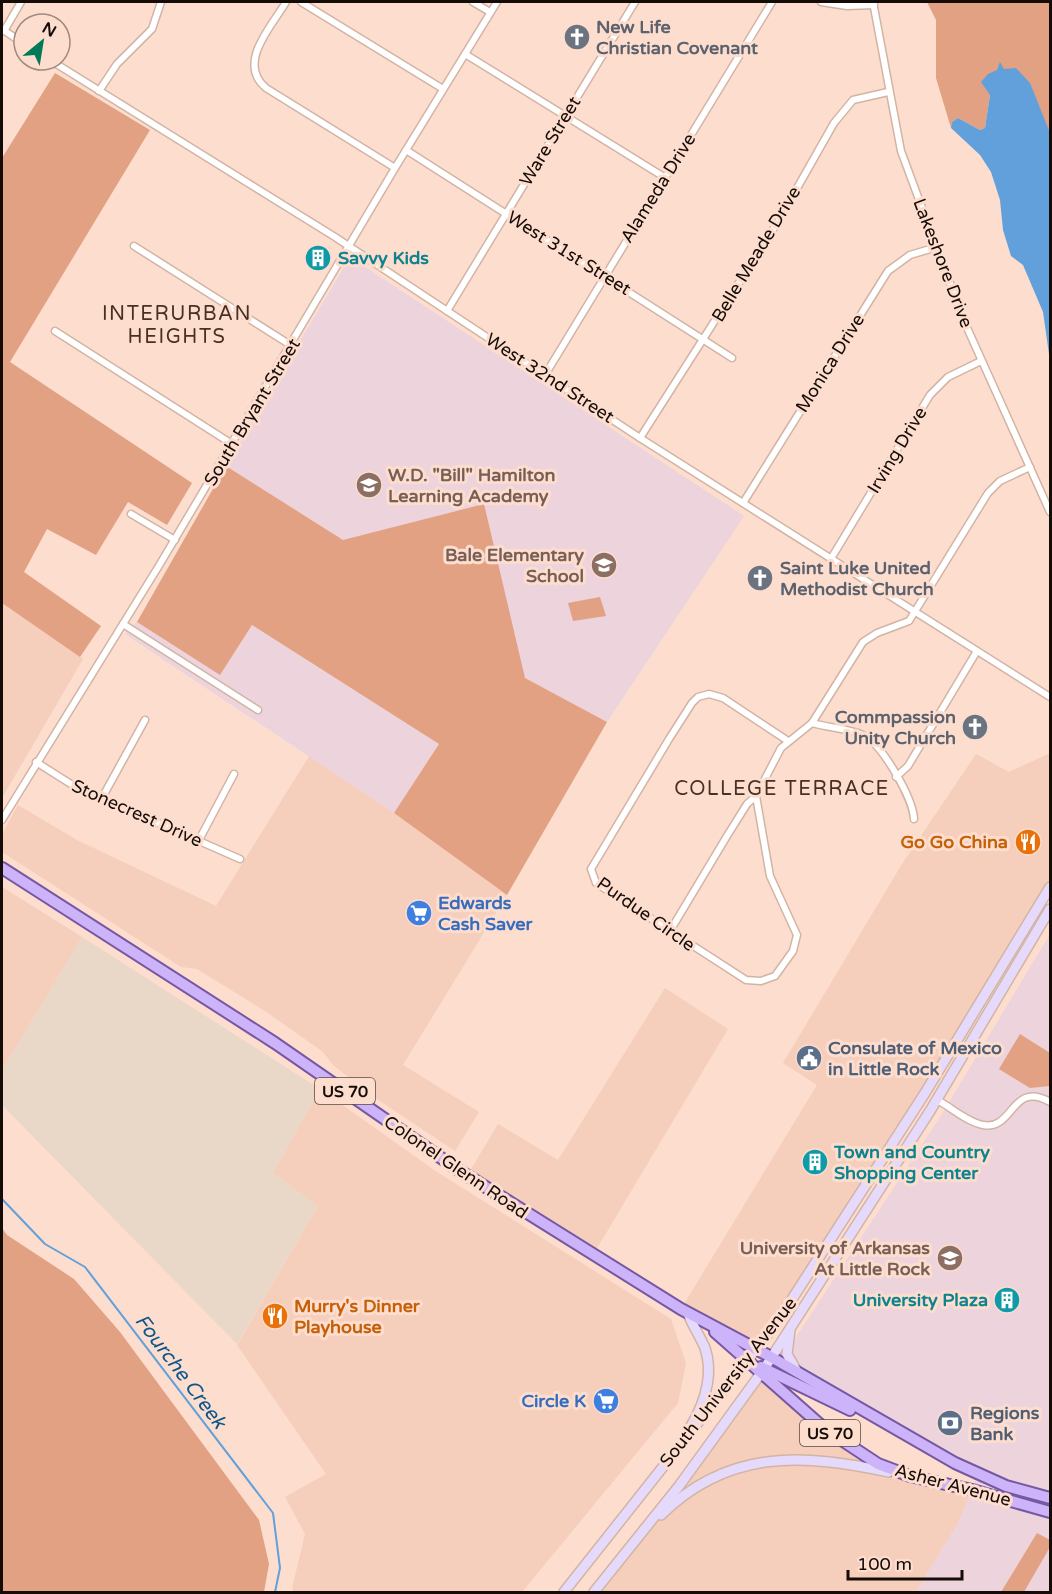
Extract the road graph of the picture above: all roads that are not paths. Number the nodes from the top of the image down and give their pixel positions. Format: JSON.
{"nodes":[{"id":1,"x":21,"y":2,"type":"edge"},
{"id":2,"x":161,"y":2,"type":"edge"},
{"id":3,"x":286,"y":2,"type":"edge"},
{"id":4,"x":302,"y":2,"type":"edge"},
{"id":5,"x":473,"y":2,"type":"edge"},
{"id":6,"x":497,"y":2,"type":"edge"},
{"id":7,"x":635,"y":2,"type":"edge"},
{"id":8,"x":772,"y":2,"type":"edge"},
{"id":9,"x":821,"y":2,"type":"edge"},
{"id":10,"x":873,"y":3,"type":"edge"},
{"id":11,"x":490,"y":12,"type":"junction"},
{"id":12,"x":3,"y":30,"type":"edge"},
{"id":13,"x":465,"y":54,"type":"junction"},
{"id":14,"x":69,"y":72,"type":"edge"},
{"id":15,"x":443,"y":89,"type":"junction"},
{"id":16,"x":99,"y":91,"type":"junction"},
{"id":17,"x":888,"y":92,"type":"junction"},
{"id":18,"x":565,"y":116,"type":"junction"},
{"id":19,"x":406,"y":150,"type":"junction"},
{"id":20,"x":395,"y":168,"type":"junction"},
{"id":21,"x":664,"y":177,"type":"junction"},
{"id":22,"x":506,"y":214,"type":"junction"},
{"id":23,"x":134,"y":246,"type":"dead end"},
{"id":24,"x":348,"y":247,"type":"junction"},
{"id":25,"x":937,"y":247,"type":"junction"},
{"id":26,"x":605,"y":275,"type":"junction"},
{"id":27,"x":447,"y":311,"type":"junction"},
{"id":28,"x":55,"y":331,"type":"dead end"},
{"id":29,"x":704,"y":338,"type":"junction"},
{"id":30,"x":292,"y":346,"type":"junction"},
{"id":31,"x":732,"y":358,"type":"dead end"},
{"id":32,"x":981,"y":361,"type":"junction"},
{"id":33,"x":545,"y":375,"type":"junction"},
{"id":34,"x":640,"y":438,"type":"junction"},
{"id":35,"x":232,"y":444,"type":"junction"},
{"id":36,"x":1030,"y":467,"type":"junction"},
{"id":37,"x":743,"y":503,"type":"junction"},
{"id":38,"x":1050,"y":512,"type":"edge"},
{"id":39,"x":131,"y":514,"type":"dead end"},
{"id":40,"x":175,"y":540,"type":"junction"},
{"id":41,"x":832,"y":557,"type":"junction"},
{"id":42,"x":916,"y":611,"type":"junction"},
{"id":43,"x":123,"y":624,"type":"junction"},
{"id":44,"x":977,"y":651,"type":"junction"},
{"id":45,"x":1050,"y":697,"type":"edge"},
{"id":46,"x":258,"y":710,"type":"dead end"},
{"id":47,"x":145,"y":720,"type":"dead end"},
{"id":48,"x":812,"y":723,"type":"junction"},
{"id":49,"x":788,"y":741,"type":"junction"},
{"id":50,"x":36,"y":762,"type":"junction"},
{"id":51,"x":234,"y":774,"type":"dead end"},
{"id":52,"x":896,"y":777,"type":"junction"},
{"id":53,"x":756,"y":796,"type":"junction"},
{"id":54,"x":102,"y":798,"type":"junction"},
{"id":55,"x":914,"y":819,"type":"dead end"},
{"id":56,"x":2,"y":820,"type":"edge"},
{"id":57,"x":199,"y":840,"type":"junction"},
{"id":58,"x":240,"y":859,"type":"dead end"},
{"id":59,"x":2,"y":868,"type":"edge"},
{"id":60,"x":1050,"y":887,"type":"edge"},
{"id":61,"x":1050,"y":909,"type":"edge"},
{"id":62,"x":670,"y":932,"type":"junction"},
{"id":63,"x":937,"y":1100,"type":"junction"},
{"id":64,"x":1050,"y":1102,"type":"edge"},
{"id":65,"x":688,"y":1313,"type":"junction"},
{"id":66,"x":704,"y":1323,"type":"junction"},
{"id":67,"x":790,"y":1328,"type":"junction"},
{"id":68,"x":757,"y":1349,"type":"junction"},
{"id":69,"x":771,"y":1357,"type":"junction"},
{"id":70,"x":748,"y":1361,"type":"junction"},
{"id":71,"x":763,"y":1371,"type":"junction"},
{"id":72,"x":797,"y":1372,"type":"junction"},
{"id":73,"x":878,"y":1420,"type":"junction"},
{"id":74,"x":677,"y":1449,"type":"junction"},
{"id":75,"x":910,"y":1476,"type":"junction"},
{"id":76,"x":1050,"y":1498,"type":"edge"},
{"id":77,"x":1050,"y":1512,"type":"edge"},
{"id":78,"x":636,"y":1540,"type":"junction"},
{"id":79,"x":564,"y":1593,"type":"edge"},
{"id":80,"x":594,"y":1593,"type":"edge"}],
"edges":[{"from":1,"to":12,"type":"street"},
{"from":2,"to":16,"type":"street"},
{"from":3,"to":20,"type":"street"},
{"from":4,"to":15,"type":"street"},
{"from":5,"to":11,"type":"street"},
{"from":6,"to":11,"type":"street","name":"South Bryant Street"},
{"from":7,"to":18,"type":"street","name":"Ware Street"},
{"from":8,"to":21,"type":"street","name":"Alameda Drive"},
{"from":9,"to":10,"type":"street"},
{"from":10,"to":17,"type":"street","name":"Lakeshore Drive"},
{"from":11,"to":13,"type":"street","name":"South Bryant Street"},
{"from":13,"to":15,"type":"street","name":"South Bryant Street"},
{"from":13,"to":18,"type":"street"},
{"from":14,"to":16,"type":"street","name":"West 32nd Street"},
{"from":15,"to":19,"type":"street","name":"South Bryant Street"},
{"from":16,"to":24,"type":"street","name":"West 32nd Street"},
{"from":17,"to":25,"type":"street","name":"Lakeshore Drive"},
{"from":17,"to":29,"type":"street","name":"Belle Meade Drive"},
{"from":18,"to":21,"type":"street"},
{"from":18,"to":22,"type":"street","name":"Ware Street"},
{"from":19,"to":20,"type":"street","name":"South Bryant Street"},
{"from":19,"to":22,"type":"street","name":"West 31st Street"},
{"from":20,"to":24,"type":"street","name":"South Bryant Street"},
{"from":21,"to":26,"type":"street","name":"Alameda Drive"},
{"from":22,"to":26,"type":"street","name":"West 31st Street"},
{"from":22,"to":27,"type":"street","name":"Ware Street"},
{"from":23,"to":30,"type":"street"},
{"from":24,"to":27,"type":"street","name":"West 32nd Street"},
{"from":24,"to":30,"type":"street","name":"South Bryant Street"},
{"from":25,"to":32,"type":"street","name":"Lakeshore Drive"},
{"from":25,"to":37,"type":"street","name":"Monica Drive"},
{"from":26,"to":29,"type":"street","name":"West 31st Street"},
{"from":26,"to":33,"type":"street","name":"Alameda Drive"},
{"from":27,"to":33,"type":"street","name":"West 32nd Street"},
{"from":28,"to":35,"type":"street"},
{"from":29,"to":31,"type":"street","name":"West 31st Street"},
{"from":29,"to":34,"type":"street","name":"Belle Meade Drive"},
{"from":30,"to":35,"type":"street","name":"South Bryant Street"},
{"from":32,"to":36,"type":"street","name":"Lakeshore Drive"},
{"from":32,"to":41,"type":"street","name":"Irving Drive"},
{"from":33,"to":34,"type":"street","name":"West 32nd Street"},
{"from":34,"to":37,"type":"street","name":"West 32nd Street"},
{"from":35,"to":40,"type":"street","name":"South Bryant Street"},
{"from":36,"to":38,"type":"street","name":"Lakeshore Drive"},
{"from":36,"to":42,"type":"street"},
{"from":37,"to":41,"type":"street","name":"West 32nd Street"},
{"from":39,"to":40,"type":"street"},
{"from":40,"to":43,"type":"street","name":"South Bryant Street"},
{"from":41,"to":42,"type":"street","name":"West 32nd Street"},
{"from":42,"to":44,"type":"street","name":"West 32nd Street"},
{"from":42,"to":48,"type":"street"},
{"from":43,"to":46,"type":"street"},
{"from":43,"to":50,"type":"street","name":"South Bryant Street"},
{"from":44,"to":45,"type":"street","name":"West 32nd Street"},
{"from":44,"to":52,"type":"street"},
{"from":47,"to":54,"type":"street"},
{"from":48,"to":49,"type":"street"},
{"from":48,"to":52,"type":"street"},
{"from":49,"to":53,"type":"street"},
{"from":49,"to":62,"type":"street","name":"Purdue Circle"},
{"from":50,"to":54,"type":"street","name":"Stonecrest Drive"},
{"from":50,"to":56,"type":"street","name":"South Bryant Street"},
{"from":51,"to":57,"type":"street"},
{"from":52,"to":55,"type":"street"},
{"from":53,"to":62,"type":"street"},
{"from":53,"to":62,"type":"street","name":"Purdue Circle"},
{"from":54,"to":57,"type":"street","name":"Stonecrest Drive"},
{"from":57,"to":58,"type":"street","name":"Stonecrest Drive"},
{"from":59,"to":65,"type":"main road","name":"Colonel Glenn Road","number":"US 70"},
{"from":60,"to":68,"type":"main road","name":"South University Avenue"},
{"from":61,"to":63,"type":"main road","name":"South University Avenue"},
{"from":63,"to":64,"type":"street"},
{"from":63,"to":67,"type":"main road","name":"South University Avenue"},
{"from":65,"to":66,"type":"main road","name":"Colonel Glenn Road","number":"US 70"},
{"from":65,"to":74,"type":"main road"},
{"from":66,"to":68,"type":"main road","name":"Colonel Glenn Road","number":"US 70"},
{"from":66,"to":70,"type":"main road","name":"Colonel Glenn Road","number":"US 70"},
{"from":67,"to":69,"type":"main road","name":"South University Avenue"},
{"from":67,"to":72,"type":"main road"},
{"from":68,"to":69,"type":"main road","name":"Asher Avenue","number":"US 70"},
{"from":68,"to":70,"type":"main road","name":"South University Avenue"},
{"from":69,"to":71,"type":"main road","name":"South University Avenue"},
{"from":69,"to":72,"type":"main road","name":"Asher Avenue","number":"US 70"},
{"from":70,"to":71,"type":"main road","name":"Colonel Glenn Road"},
{"from":70,"to":74,"type":"main road","name":"South University Avenue"},
{"from":71,"to":73,"type":"main road"},
{"from":71,"to":75,"type":"main road","name":"Asher Avenue","number":"US 70"},
{"from":71,"to":78,"type":"main road","name":"South University Avenue"},
{"from":72,"to":73,"type":"main road","name":"Asher Avenue","number":"US 70"},
{"from":73,"to":76,"type":"main road","name":"Asher Avenue","number":"US 70"},
{"from":74,"to":79,"type":"main road","name":"South University Avenue"},
{"from":75,"to":77,"type":"main road","name":"Asher Avenue","number":"US 70"},
{"from":75,"to":78,"type":"main road"},
{"from":78,"to":80,"type":"main road","name":"South University Avenue"}]}
